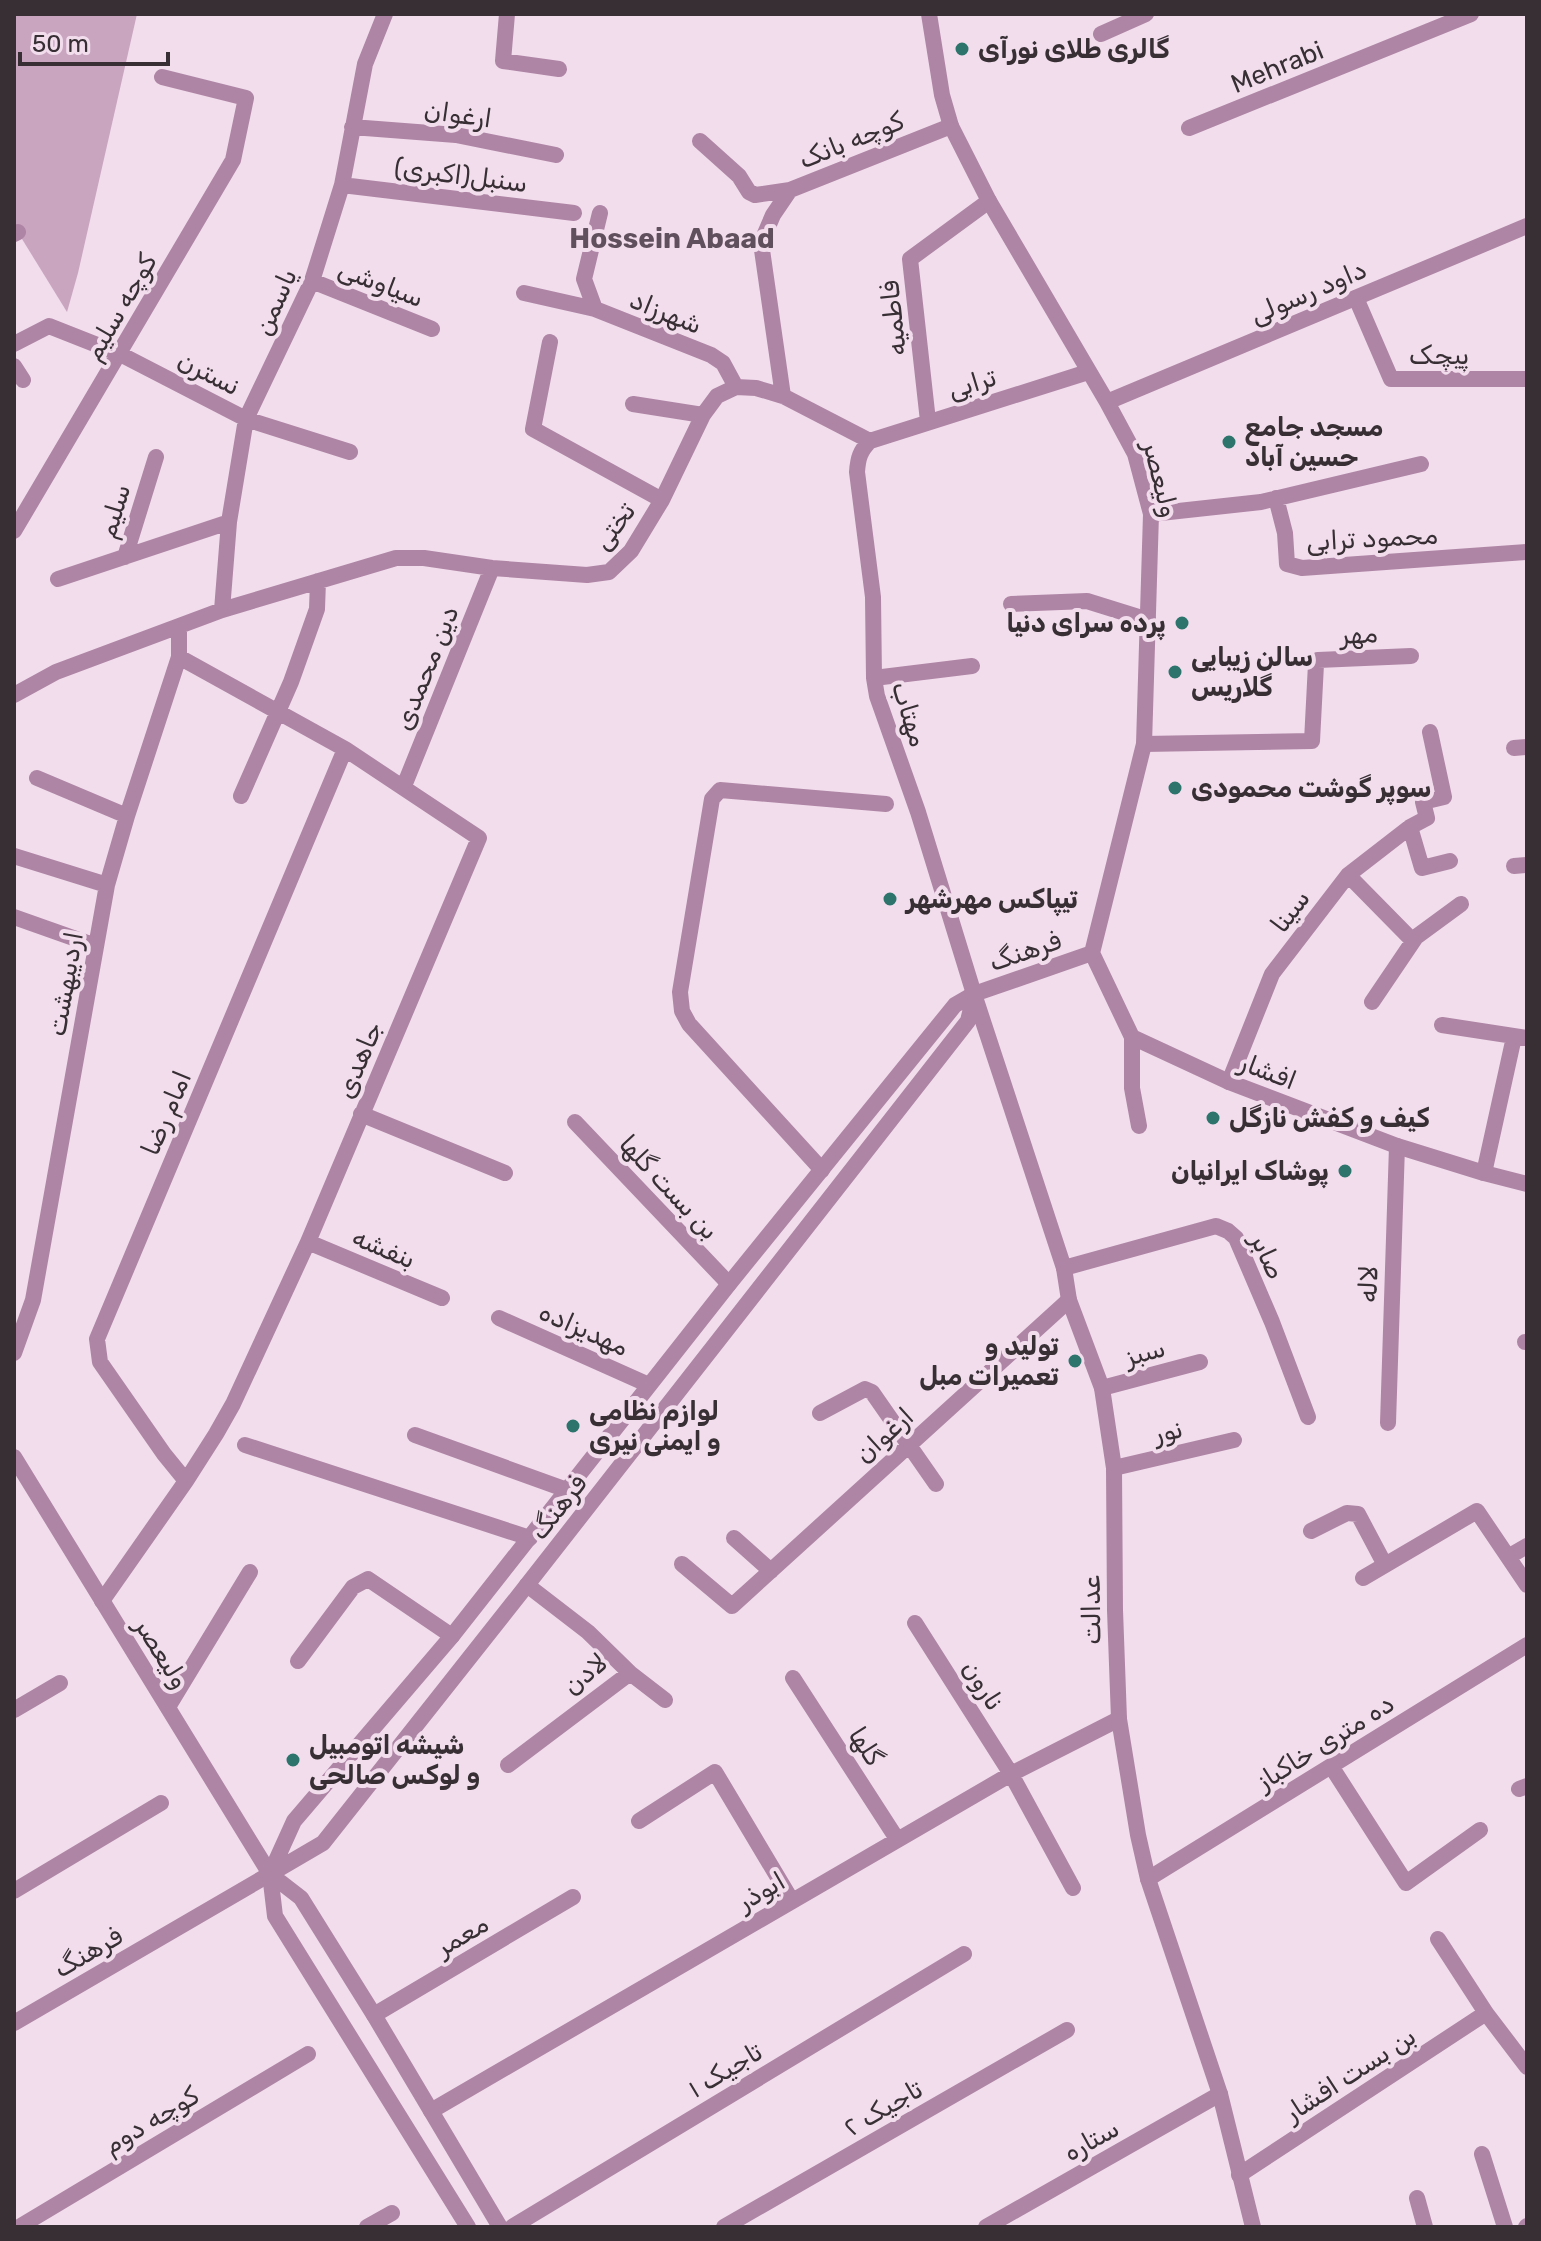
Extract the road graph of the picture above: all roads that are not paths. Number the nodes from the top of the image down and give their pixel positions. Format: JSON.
{"nodes":[{"id":1,"x":385,"y":14,"type":"edge"},
{"id":2,"x":507,"y":14,"type":"edge"},
{"id":3,"x":929,"y":14,"type":"edge"},
{"id":4,"x":1146,"y":14,"type":"edge"},
{"id":5,"x":1466,"y":15,"type":"edge"},
{"id":6,"x":1101,"y":34,"type":"dead end"},
{"id":7,"x":559,"y":69,"type":"dead end"},
{"id":8,"x":162,"y":77,"type":"dead end"},
{"id":9,"x":951,"y":126,"type":"junction"},
{"id":10,"x":352,"y":127,"type":"junction"},
{"id":11,"x":1189,"y":128,"type":"dead end"},
{"id":12,"x":700,"y":141,"type":"dead end"},
{"id":13,"x":556,"y":155,"type":"dead end"},
{"id":14,"x":342,"y":185,"type":"junction"},
{"id":15,"x":790,"y":190,"type":"junction"},
{"id":16,"x":989,"y":201,"type":"junction"},
{"id":17,"x":574,"y":213,"type":"dead end"},
{"id":18,"x":600,"y":213,"type":"dead end"},
{"id":19,"x":1527,"y":226,"type":"edge"},
{"id":20,"x":312,"y":281,"type":"junction"},
{"id":21,"x":524,"y":293,"type":"dead end"},
{"id":22,"x":1356,"y":298,"type":"junction"},
{"id":23,"x":595,"y":309,"type":"junction"},
{"id":24,"x":432,"y":329,"type":"dead end"},
{"id":25,"x":550,"y":342,"type":"dead end"},
{"id":26,"x":14,"y":344,"type":"edge"},
{"id":27,"x":120,"y":354,"type":"junction"},
{"id":28,"x":1088,"y":372,"type":"junction"},
{"id":29,"x":1527,"y":379,"type":"edge"},
{"id":30,"x":736,"y":387,"type":"junction"},
{"id":31,"x":783,"y":396,"type":"junction"},
{"id":32,"x":1107,"y":402,"type":"junction"},
{"id":33,"x":633,"y":404,"type":"dead end"},
{"id":34,"x":703,"y":415,"type":"junction"},
{"id":35,"x":246,"y":419,"type":"junction"},
{"id":36,"x":928,"y":421,"type":"junction"},
{"id":37,"x":870,"y":441,"type":"junction"},
{"id":38,"x":350,"y":452,"type":"dead end"},
{"id":39,"x":156,"y":457,"type":"dead end"},
{"id":40,"x":1421,"y":464,"type":"dead end"},
{"id":41,"x":1276,"y":498,"type":"junction"},
{"id":42,"x":662,"y":500,"type":"junction"},
{"id":43,"x":1151,"y":514,"type":"junction"},
{"id":44,"x":229,"y":522,"type":"junction"},
{"id":45,"x":14,"y":531,"type":"edge"},
{"id":46,"x":1527,"y":552,"type":"edge"},
{"id":47,"x":125,"y":557,"type":"junction"},
{"id":48,"x":492,"y":568,"type":"junction"},
{"id":49,"x":58,"y":579,"type":"dead end"},
{"id":50,"x":318,"y":581,"type":"junction"},
{"id":51,"x":1011,"y":604,"type":"dead end"},
{"id":52,"x":222,"y":610,"type":"junction"},
{"id":53,"x":1148,"y":620,"type":"junction"},
{"id":54,"x":179,"y":628,"type":"junction"},
{"id":55,"x":1411,"y":656,"type":"dead end"},
{"id":56,"x":179,"y":657,"type":"junction"},
{"id":57,"x":972,"y":666,"type":"dead end"},
{"id":58,"x":874,"y":678,"type":"junction"},
{"id":59,"x":14,"y":695,"type":"edge"},
{"id":60,"x":277,"y":712,"type":"junction"},
{"id":61,"x":1430,"y":732,"type":"dead end"},
{"id":62,"x":1144,"y":744,"type":"junction"},
{"id":63,"x":345,"y":749,"type":"junction"},
{"id":64,"x":37,"y":778,"type":"dead end"},
{"id":65,"x":404,"y":786,"type":"junction"},
{"id":66,"x":241,"y":796,"type":"dead end"},
{"id":67,"x":886,"y":804,"type":"dead end"},
{"id":68,"x":127,"y":816,"type":"junction"},
{"id":69,"x":1410,"y":827,"type":"junction"},
{"id":70,"x":14,"y":856,"type":"edge"},
{"id":71,"x":1450,"y":861,"type":"dead end"},
{"id":72,"x":1348,"y":875,"type":"junction"},
{"id":73,"x":107,"y":885,"type":"junction"},
{"id":74,"x":1461,"y":904,"type":"dead end"},
{"id":75,"x":14,"y":917,"type":"edge"},
{"id":76,"x":1416,"y":937,"type":"junction"},
{"id":77,"x":96,"y":946,"type":"junction"},
{"id":78,"x":1092,"y":953,"type":"junction"},
{"id":79,"x":974,"y":994,"type":"junction"},
{"id":80,"x":1372,"y":1002,"type":"dead end"},
{"id":81,"x":1442,"y":1025,"type":"dead end"},
{"id":82,"x":1132,"y":1037,"type":"junction"},
{"id":83,"x":1520,"y":1038,"type":"edge"},
{"id":84,"x":1229,"y":1082,"type":"junction"},
{"id":85,"x":361,"y":1114,"type":"junction"},
{"id":86,"x":575,"y":1122,"type":"dead end"},
{"id":87,"x":1139,"y":1126,"type":"dead end"},
{"id":88,"x":1397,"y":1146,"type":"junction"},
{"id":89,"x":822,"y":1170,"type":"junction"},
{"id":90,"x":505,"y":1173,"type":"dead end"},
{"id":91,"x":1484,"y":1173,"type":"junction"},
{"id":92,"x":1527,"y":1184,"type":"edge"},
{"id":93,"x":308,"y":1242,"type":"junction"},
{"id":94,"x":1064,"y":1268,"type":"junction"},
{"id":95,"x":729,"y":1284,"type":"junction"},
{"id":96,"x":442,"y":1298,"type":"dead end"},
{"id":97,"x":1069,"y":1300,"type":"junction"},
{"id":98,"x":499,"y":1318,"type":"dead end"},
{"id":99,"x":14,"y":1353,"type":"edge"},
{"id":100,"x":1200,"y":1362,"type":"dead end"},
{"id":101,"x":649,"y":1385,"type":"junction"},
{"id":102,"x":1102,"y":1388,"type":"junction"},
{"id":103,"x":820,"y":1413,"type":"dead end"},
{"id":104,"x":1308,"y":1417,"type":"dead end"},
{"id":105,"x":1388,"y":1423,"type":"dead end"},
{"id":106,"x":415,"y":1435,"type":"dead end"},
{"id":107,"x":1234,"y":1440,"type":"dead end"},
{"id":108,"x":245,"y":1445,"type":"dead end"},
{"id":109,"x":908,"y":1445,"type":"junction"},
{"id":110,"x":14,"y":1457,"type":"edge"},
{"id":111,"x":1114,"y":1468,"type":"junction"},
{"id":112,"x":186,"y":1481,"type":"junction"},
{"id":113,"x":936,"y":1484,"type":"dead end"},
{"id":114,"x":567,"y":1490,"type":"junction"},
{"id":115,"x":1311,"y":1531,"type":"dead end"},
{"id":116,"x":530,"y":1538,"type":"junction"},
{"id":117,"x":734,"y":1538,"type":"dead end"},
{"id":118,"x":1527,"y":1546,"type":"edge"},
{"id":119,"x":1508,"y":1557,"type":"junction"},
{"id":120,"x":682,"y":1564,"type":"dead end"},
{"id":121,"x":1385,"y":1565,"type":"junction"},
{"id":122,"x":771,"y":1571,"type":"junction"},
{"id":123,"x":250,"y":1572,"type":"dead end"},
{"id":124,"x":1363,"y":1578,"type":"dead end"},
{"id":125,"x":527,"y":1585,"type":"junction"},
{"id":126,"x":1527,"y":1585,"type":"edge"},
{"id":127,"x":102,"y":1601,"type":"junction"},
{"id":128,"x":915,"y":1623,"type":"dead end"},
{"id":129,"x":452,"y":1636,"type":"junction"},
{"id":130,"x":1527,"y":1645,"type":"edge"},
{"id":131,"x":298,"y":1661,"type":"dead end"},
{"id":132,"x":630,"y":1673,"type":"junction"},
{"id":133,"x":793,"y":1678,"type":"dead end"},
{"id":134,"x":60,"y":1683,"type":"dead end"},
{"id":135,"x":665,"y":1700,"type":"dead end"},
{"id":136,"x":168,"y":1707,"type":"junction"},
{"id":137,"x":14,"y":1710,"type":"edge"},
{"id":138,"x":1119,"y":1719,"type":"junction"},
{"id":139,"x":508,"y":1765,"type":"dead end"},
{"id":140,"x":1331,"y":1766,"type":"junction"},
{"id":141,"x":1011,"y":1774,"type":"junction"},
{"id":142,"x":161,"y":1803,"type":"dead end"},
{"id":143,"x":639,"y":1821,"type":"dead end"},
{"id":144,"x":1480,"y":1830,"type":"dead end"},
{"id":145,"x":897,"y":1839,"type":"junction"},
{"id":146,"x":270,"y":1874,"type":"junction"},
{"id":147,"x":1148,"y":1879,"type":"junction"},
{"id":148,"x":1073,"y":1888,"type":"dead end"},
{"id":149,"x":14,"y":1891,"type":"edge"},
{"id":150,"x":573,"y":1897,"type":"dead end"},
{"id":151,"x":792,"y":1901,"type":"junction"},
{"id":152,"x":1438,"y":1939,"type":"dead end"},
{"id":153,"x":964,"y":1954,"type":"dead end"},
{"id":154,"x":1486,"y":2013,"type":"junction"},
{"id":155,"x":374,"y":2015,"type":"junction"},
{"id":156,"x":14,"y":2023,"type":"edge"},
{"id":157,"x":1067,"y":2030,"type":"dead end"},
{"id":158,"x":308,"y":2054,"type":"dead end"},
{"id":159,"x":1527,"y":2067,"type":"edge"},
{"id":160,"x":1220,"y":2094,"type":"junction"},
{"id":161,"x":431,"y":2111,"type":"junction"},
{"id":162,"x":1482,"y":2154,"type":"dead end"},
{"id":163,"x":1239,"y":2175,"type":"junction"},
{"id":164,"x":1417,"y":2198,"type":"dead end"},
{"id":165,"x":392,"y":2213,"type":"dead end"},
{"id":166,"x":19,"y":2227,"type":"edge"},
{"id":167,"x":367,"y":2227,"type":"edge"},
{"id":168,"x":468,"y":2227,"type":"edge"},
{"id":169,"x":500,"y":2227,"type":"edge"},
{"id":170,"x":512,"y":2227,"type":"edge"},
{"id":171,"x":724,"y":2227,"type":"edge"},
{"id":172,"x":986,"y":2227,"type":"edge"},
{"id":173,"x":1253,"y":2227,"type":"edge"},
{"id":174,"x":1425,"y":2227,"type":"edge"},
{"id":175,"x":1505,"y":2227,"type":"edge"}],
"edges":[{"from":1,"to":10,"type":"street","name":"یاسمن"},
{"from":2,"to":7,"type":"street"},
{"from":3,"to":9,"type":"street","name":"ولیعصر"},
{"from":4,"to":6,"type":"street"},
{"from":5,"to":11,"type":"street","name":"Mehrabi"},
{"from":8,"to":27,"type":"street","name":"کوچه سلیم"},
{"from":9,"to":15,"type":"street","name":"کوچه بانک"},
{"from":9,"to":16,"type":"street","name":"ولیعصر"},
{"from":10,"to":13,"type":"street","name":"ارغوان"},
{"from":10,"to":14,"type":"street","name":"یاسمن"},
{"from":12,"to":15,"type":"street"},
{"from":14,"to":17,"type":"street","name":"سنبل(اکبری)"},
{"from":14,"to":20,"type":"street","name":"یاسمن"},
{"from":15,"to":31,"type":"street","name":"کوچه بانک"},
{"from":16,"to":28,"type":"street","name":"ولیعصر"},
{"from":16,"to":36,"type":"street","name":"فاطمیه"},
{"from":18,"to":23,"type":"street","name":"شهرزاد"},
{"from":19,"to":22,"type":"street","name":"داود رسولی"},
{"from":20,"to":24,"type":"street","name":"سیاوشی"},
{"from":20,"to":35,"type":"street","name":"یاسمن"},
{"from":21,"to":23,"type":"street"},
{"from":22,"to":29,"type":"street","name":"پیچک"},
{"from":22,"to":32,"type":"street","name":"داود رسولی"},
{"from":23,"to":30,"type":"street","name":"شهرزاد"},
{"from":25,"to":42,"type":"street"},
{"from":26,"to":27,"type":"street","name":"نسترن"},
{"from":27,"to":35,"type":"street","name":"نسترن"},
{"from":27,"to":45,"type":"street","name":"کوچه سلیم"},
{"from":28,"to":32,"type":"street","name":"ولیعصر"},
{"from":28,"to":36,"type":"street","name":"ترابی"},
{"from":30,"to":31,"type":"street"},
{"from":30,"to":34,"type":"street","name":"تختی"},
{"from":31,"to":37,"type":"street"},
{"from":32,"to":43,"type":"street","name":"ولیعصر"},
{"from":33,"to":34,"type":"street"},
{"from":34,"to":42,"type":"street","name":"تختی"},
{"from":35,"to":38,"type":"street","name":"نسترن"},
{"from":35,"to":44,"type":"street","name":"یاسمن"},
{"from":36,"to":37,"type":"street","name":"ترابی"},
{"from":37,"to":58,"type":"street","name":"مهتاب"},
{"from":39,"to":47,"type":"street","name":"سلیم"},
{"from":40,"to":41,"type":"street"},
{"from":41,"to":43,"type":"street"},
{"from":41,"to":46,"type":"street","name":"محمود ترابی"},
{"from":42,"to":48,"type":"street","name":"تختی"},
{"from":43,"to":53,"type":"street","name":"ولیعصر"},
{"from":44,"to":47,"type":"street"},
{"from":44,"to":52,"type":"street","name":"یاسمن"},
{"from":47,"to":49,"type":"street","name":"سلیم"},
{"from":48,"to":50,"type":"street","name":"تختی"},
{"from":48,"to":65,"type":"street","name":"دین محمدی"},
{"from":50,"to":52,"type":"street","name":"تختی"},
{"from":50,"to":60,"type":"street"},
{"from":51,"to":53,"type":"street"},
{"from":52,"to":54,"type":"street","name":"تختی"},
{"from":53,"to":62,"type":"street","name":"ولیعصر"},
{"from":54,"to":56,"type":"street","name":"اردیبهشت"},
{"from":54,"to":59,"type":"street","name":"تختی"},
{"from":55,"to":62,"type":"street","name":"مهر"},
{"from":56,"to":60,"type":"street","name":"جاهدی"},
{"from":56,"to":68,"type":"street","name":"اردیبهشت"},
{"from":57,"to":58,"type":"street"},
{"from":58,"to":79,"type":"street","name":"مهتاب"},
{"from":60,"to":63,"type":"street","name":"جاهدی"},
{"from":60,"to":66,"type":"street"},
{"from":61,"to":69,"type":"street","name":"سینا"},
{"from":62,"to":78,"type":"street","name":"ولیعصر"},
{"from":63,"to":65,"type":"street","name":"جاهدی"},
{"from":63,"to":112,"type":"street","name":"امام رضا"},
{"from":64,"to":68,"type":"street"},
{"from":65,"to":85,"type":"street","name":"جاهدی"},
{"from":67,"to":89,"type":"street"},
{"from":68,"to":73,"type":"street","name":"اردیبهشت"},
{"from":69,"to":71,"type":"street"},
{"from":69,"to":72,"type":"street","name":"سینا"},
{"from":70,"to":73,"type":"street"},
{"from":72,"to":76,"type":"street"},
{"from":72,"to":84,"type":"street","name":"سینا"},
{"from":73,"to":77,"type":"street","name":"اردیبهشت"},
{"from":74,"to":76,"type":"street"},
{"from":75,"to":77,"type":"street"},
{"from":76,"to":80,"type":"street"},
{"from":77,"to":99,"type":"street","name":"اردیبهشت"},
{"from":78,"to":79,"type":"street","name":"فرهنگ"},
{"from":78,"to":82,"type":"street"},
{"from":79,"to":89,"type":"street","name":"فرهنگ"},
{"from":79,"to":94,"type":"street","name":"عدالت"},
{"from":79,"to":125,"type":"street","name":"فرهنگ"},
{"from":81,"to":83,"type":"street"},
{"from":82,"to":84,"type":"street","name":"افشار"},
{"from":82,"to":87,"type":"street"},
{"from":83,"to":91,"type":"street"},
{"from":84,"to":88,"type":"street","name":"افشار"},
{"from":85,"to":90,"type":"street"},
{"from":85,"to":93,"type":"street","name":"جاهدی"},
{"from":86,"to":95,"type":"street","name":"بن بست گلها"},
{"from":88,"to":91,"type":"street","name":"افشار"},
{"from":88,"to":105,"type":"street","name":"لاله"},
{"from":89,"to":95,"type":"street","name":"فرهنگ"},
{"from":91,"to":92,"type":"street","name":"افشار"},
{"from":93,"to":96,"type":"street","name":"بنفشه"},
{"from":93,"to":112,"type":"street","name":"جاهدی"},
{"from":94,"to":97,"type":"street","name":"عدالت"},
{"from":94,"to":104,"type":"street","name":"صابر"},
{"from":95,"to":101,"type":"street","name":"فرهنگ"},
{"from":97,"to":102,"type":"street","name":"عدالت"},
{"from":97,"to":109,"type":"street","name":"ارغوان"},
{"from":98,"to":101,"type":"street","name":"مهدیزاده"},
{"from":100,"to":102,"type":"street","name":"سبز"},
{"from":101,"to":114,"type":"street","name":"فرهنگ"},
{"from":102,"to":111,"type":"street","name":"عدالت"},
{"from":103,"to":109,"type":"street"},
{"from":106,"to":114,"type":"street"},
{"from":107,"to":111,"type":"street","name":"نور"},
{"from":108,"to":116,"type":"street"},
{"from":109,"to":113,"type":"street"},
{"from":109,"to":122,"type":"street","name":"ارغوان"},
{"from":110,"to":127,"type":"street","name":"ولیعصر"},
{"from":111,"to":138,"type":"street","name":"عدالت"},
{"from":112,"to":127,"type":"street","name":"جاهدی"},
{"from":114,"to":116,"type":"street","name":"فرهنگ"},
{"from":115,"to":121,"type":"street"},
{"from":116,"to":129,"type":"street","name":"فرهنگ"},
{"from":117,"to":122,"type":"street"},
{"from":118,"to":119,"type":"street"},
{"from":119,"to":121,"type":"street"},
{"from":119,"to":126,"type":"street"},
{"from":120,"to":122,"type":"street","name":"ارغوان"},
{"from":121,"to":124,"type":"street"},
{"from":123,"to":136,"type":"street"},
{"from":125,"to":132,"type":"street","name":"لادن"},
{"from":125,"to":146,"type":"street","name":"فرهنگ"},
{"from":127,"to":136,"type":"street","name":"ولیعصر"},
{"from":128,"to":141,"type":"street","name":"نارون"},
{"from":129,"to":131,"type":"street"},
{"from":129,"to":146,"type":"street","name":"فرهنگ"},
{"from":130,"to":140,"type":"street","name":"ده متری خاکباز"},
{"from":132,"to":135,"type":"street"},
{"from":132,"to":139,"type":"street","name":"لادن"},
{"from":133,"to":145,"type":"street","name":"گلها"},
{"from":134,"to":137,"type":"street"},
{"from":136,"to":146,"type":"street","name":"ولیعصر"},
{"from":138,"to":141,"type":"street","name":"ابوذر"},
{"from":138,"to":147,"type":"street","name":"عدالت"},
{"from":140,"to":144,"type":"street"},
{"from":140,"to":147,"type":"street","name":"ده متری خاکباز"},
{"from":141,"to":145,"type":"street","name":"ابوذر"},
{"from":141,"to":148,"type":"street","name":"نارون"},
{"from":142,"to":149,"type":"street"},
{"from":143,"to":151,"type":"street"},
{"from":145,"to":151,"type":"street","name":"ابوذر"},
{"from":146,"to":155,"type":"street","name":"ولیعصر"},
{"from":146,"to":156,"type":"street","name":"فرهنگ"},
{"from":146,"to":168,"type":"street","name":"ولیعصر"},
{"from":147,"to":160,"type":"street","name":"عدالت"},
{"from":150,"to":155,"type":"street","name":"معمر"},
{"from":151,"to":161,"type":"street","name":"ابوذر"},
{"from":152,"to":154,"type":"street"},
{"from":153,"to":170,"type":"street","name":"تاجیک ۱"},
{"from":154,"to":159,"type":"street"},
{"from":154,"to":163,"type":"street","name":"بن بست افشار"},
{"from":155,"to":161,"type":"street","name":"ولیعصر"},
{"from":157,"to":171,"type":"street","name":"تاجیک ۲"},
{"from":158,"to":166,"type":"street","name":"کوچه دوم"},
{"from":160,"to":163,"type":"street","name":"عدالت"},
{"from":160,"to":172,"type":"street","name":"ستاره"},
{"from":161,"to":169,"type":"street","name":"ولیعصر"},
{"from":162,"to":175,"type":"street"},
{"from":163,"to":173,"type":"street","name":"عدالت"},
{"from":164,"to":174,"type":"street"},
{"from":165,"to":167,"type":"street"}]}
